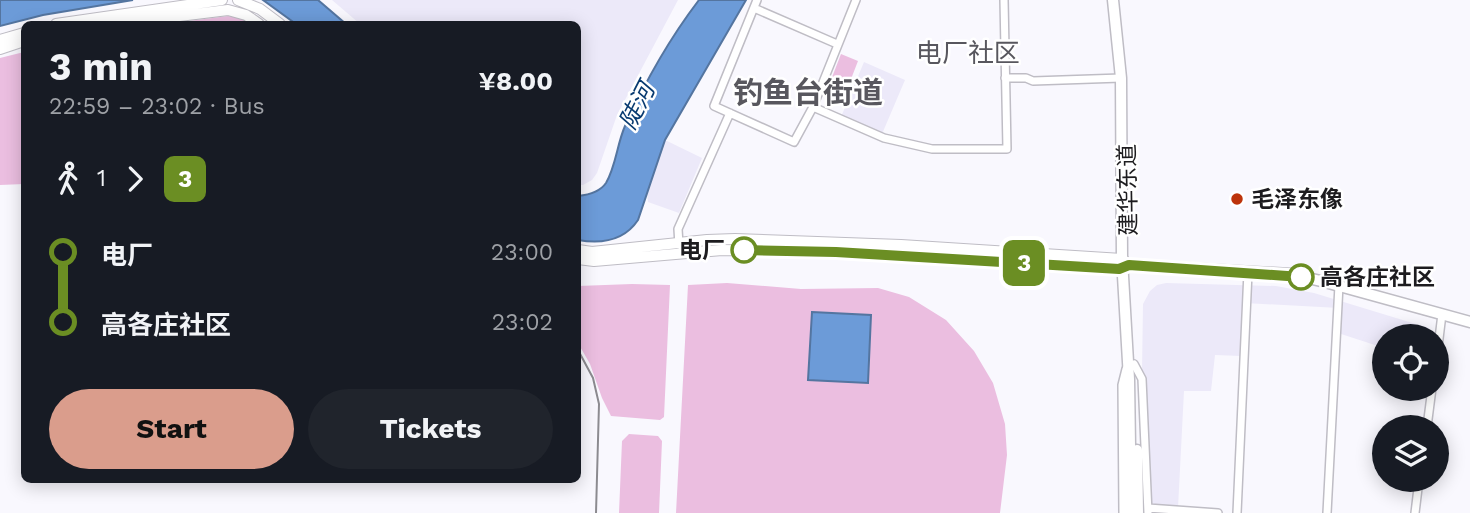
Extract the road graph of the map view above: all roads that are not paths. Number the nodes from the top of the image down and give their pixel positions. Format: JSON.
{"nodes":[{"id":1,"x":222,"y":0,"type":"edge"},
{"id":2,"x":238,"y":0,"type":"edge"},
{"id":3,"x":856,"y":0,"type":"edge"},
{"id":4,"x":1004,"y":0,"type":"edge"},
{"id":5,"x":1113,"y":0,"type":"edge"},
{"id":6,"x":1119,"y":0,"type":"edge"},
{"id":7,"x":755,"y":4,"type":"edge"},
{"id":8,"x":230,"y":5,"type":"edge"},
{"id":9,"x":77,"y":21,"type":"edge"},
{"id":10,"x":132,"y":21,"type":"edge"},
{"id":11,"x":255,"y":21,"type":"edge"},
{"id":12,"x":276,"y":21,"type":"edge"},
{"id":13,"x":21,"y":34,"type":"edge"},
{"id":14,"x":0,"y":40,"type":"edge"},
{"id":15,"x":21,"y":42,"type":"edge"},
{"id":16,"x":837,"y":44,"type":"junction"},
{"id":17,"x":0,"y":48,"type":"edge"},
{"id":18,"x":1005,"y":78,"type":"junction"},
{"id":19,"x":1121,"y":78,"type":"junction"},
{"id":20,"x":813,"y":107,"type":"junction"},
{"id":21,"x":730,"y":113,"type":"junction"},
{"id":22,"x":679,"y":248,"type":"junction"},
{"id":23,"x":581,"y":250,"type":"edge"},
{"id":24,"x":581,"y":259,"type":"edge"},
{"id":25,"x":1125,"y":264,"type":"junction"},
{"id":26,"x":1248,"y":272,"type":"junction"},
{"id":27,"x":1339,"y":285,"type":"junction"},
{"id":28,"x":1443,"y":314,"type":"junction"},
{"id":29,"x":1470,"y":322,"type":"edge"},
{"id":30,"x":1442,"y":324,"type":"edge"},
{"id":31,"x":1131,"y":364,"type":"junction"},
{"id":32,"x":1132,"y":379,"type":"junction"},
{"id":33,"x":1418,"y":492,"type":"edge"},
{"id":34,"x":1145,"y":511,"type":"edge"},
{"id":35,"x":1123,"y":513,"type":"edge"},
{"id":36,"x":1131,"y":513,"type":"edge"},
{"id":37,"x":1218,"y":513,"type":"edge"},
{"id":38,"x":1237,"y":513,"type":"edge"},
{"id":39,"x":1327,"y":513,"type":"edge"},
{"id":40,"x":1415,"y":513,"type":"edge"}],
"edges":[{"from":1,"to":9,"type":"main road"},
{"from":2,"to":12,"type":"main road"},
{"from":3,"to":16,"type":"street"},
{"from":4,"to":18,"type":"street"},
{"from":5,"to":19,"type":"main road","name":"建华东道"},
{"from":6,"to":25,"type":"main road","name":"建华东道"},
{"from":7,"to":16,"type":"street"},
{"from":7,"to":21,"type":"street"},
{"from":8,"to":10,"type":"main road"},
{"from":8,"to":11,"type":"main road"},
{"from":13,"to":14,"type":"main road"},
{"from":15,"to":17,"type":"main road"},
{"from":16,"to":20,"type":"street"},
{"from":18,"to":19,"type":"street"},
{"from":18,"to":20,"type":"street"},
{"from":19,"to":25,"type":"main road","name":"建华东道"},
{"from":20,"to":21,"type":"street"},
{"from":21,"to":22,"type":"street"},
{"from":22,"to":23,"type":"main road"},
{"from":22,"to":24,"type":"main road"},
{"from":22,"to":25,"type":"main road"},
{"from":25,"to":26,"type":"main road"},
{"from":25,"to":31,"type":"main road","name":"建华东道"},
{"from":26,"to":27,"type":"main road"},
{"from":26,"to":38,"type":"street"},
{"from":27,"to":28,"type":"main road"},
{"from":27,"to":39,"type":"street"},
{"from":28,"to":29,"type":"main road"},
{"from":28,"to":30,"type":"street"},
{"from":31,"to":32,"type":"main road","name":"建华东道"},
{"from":31,"to":34,"type":"street"},
{"from":31,"to":35,"type":"street"},
{"from":32,"to":34,"type":"main road"},
{"from":32,"to":36,"type":"main road"},
{"from":33,"to":40,"type":"street"},
{"from":34,"to":37,"type":"street"}]}
